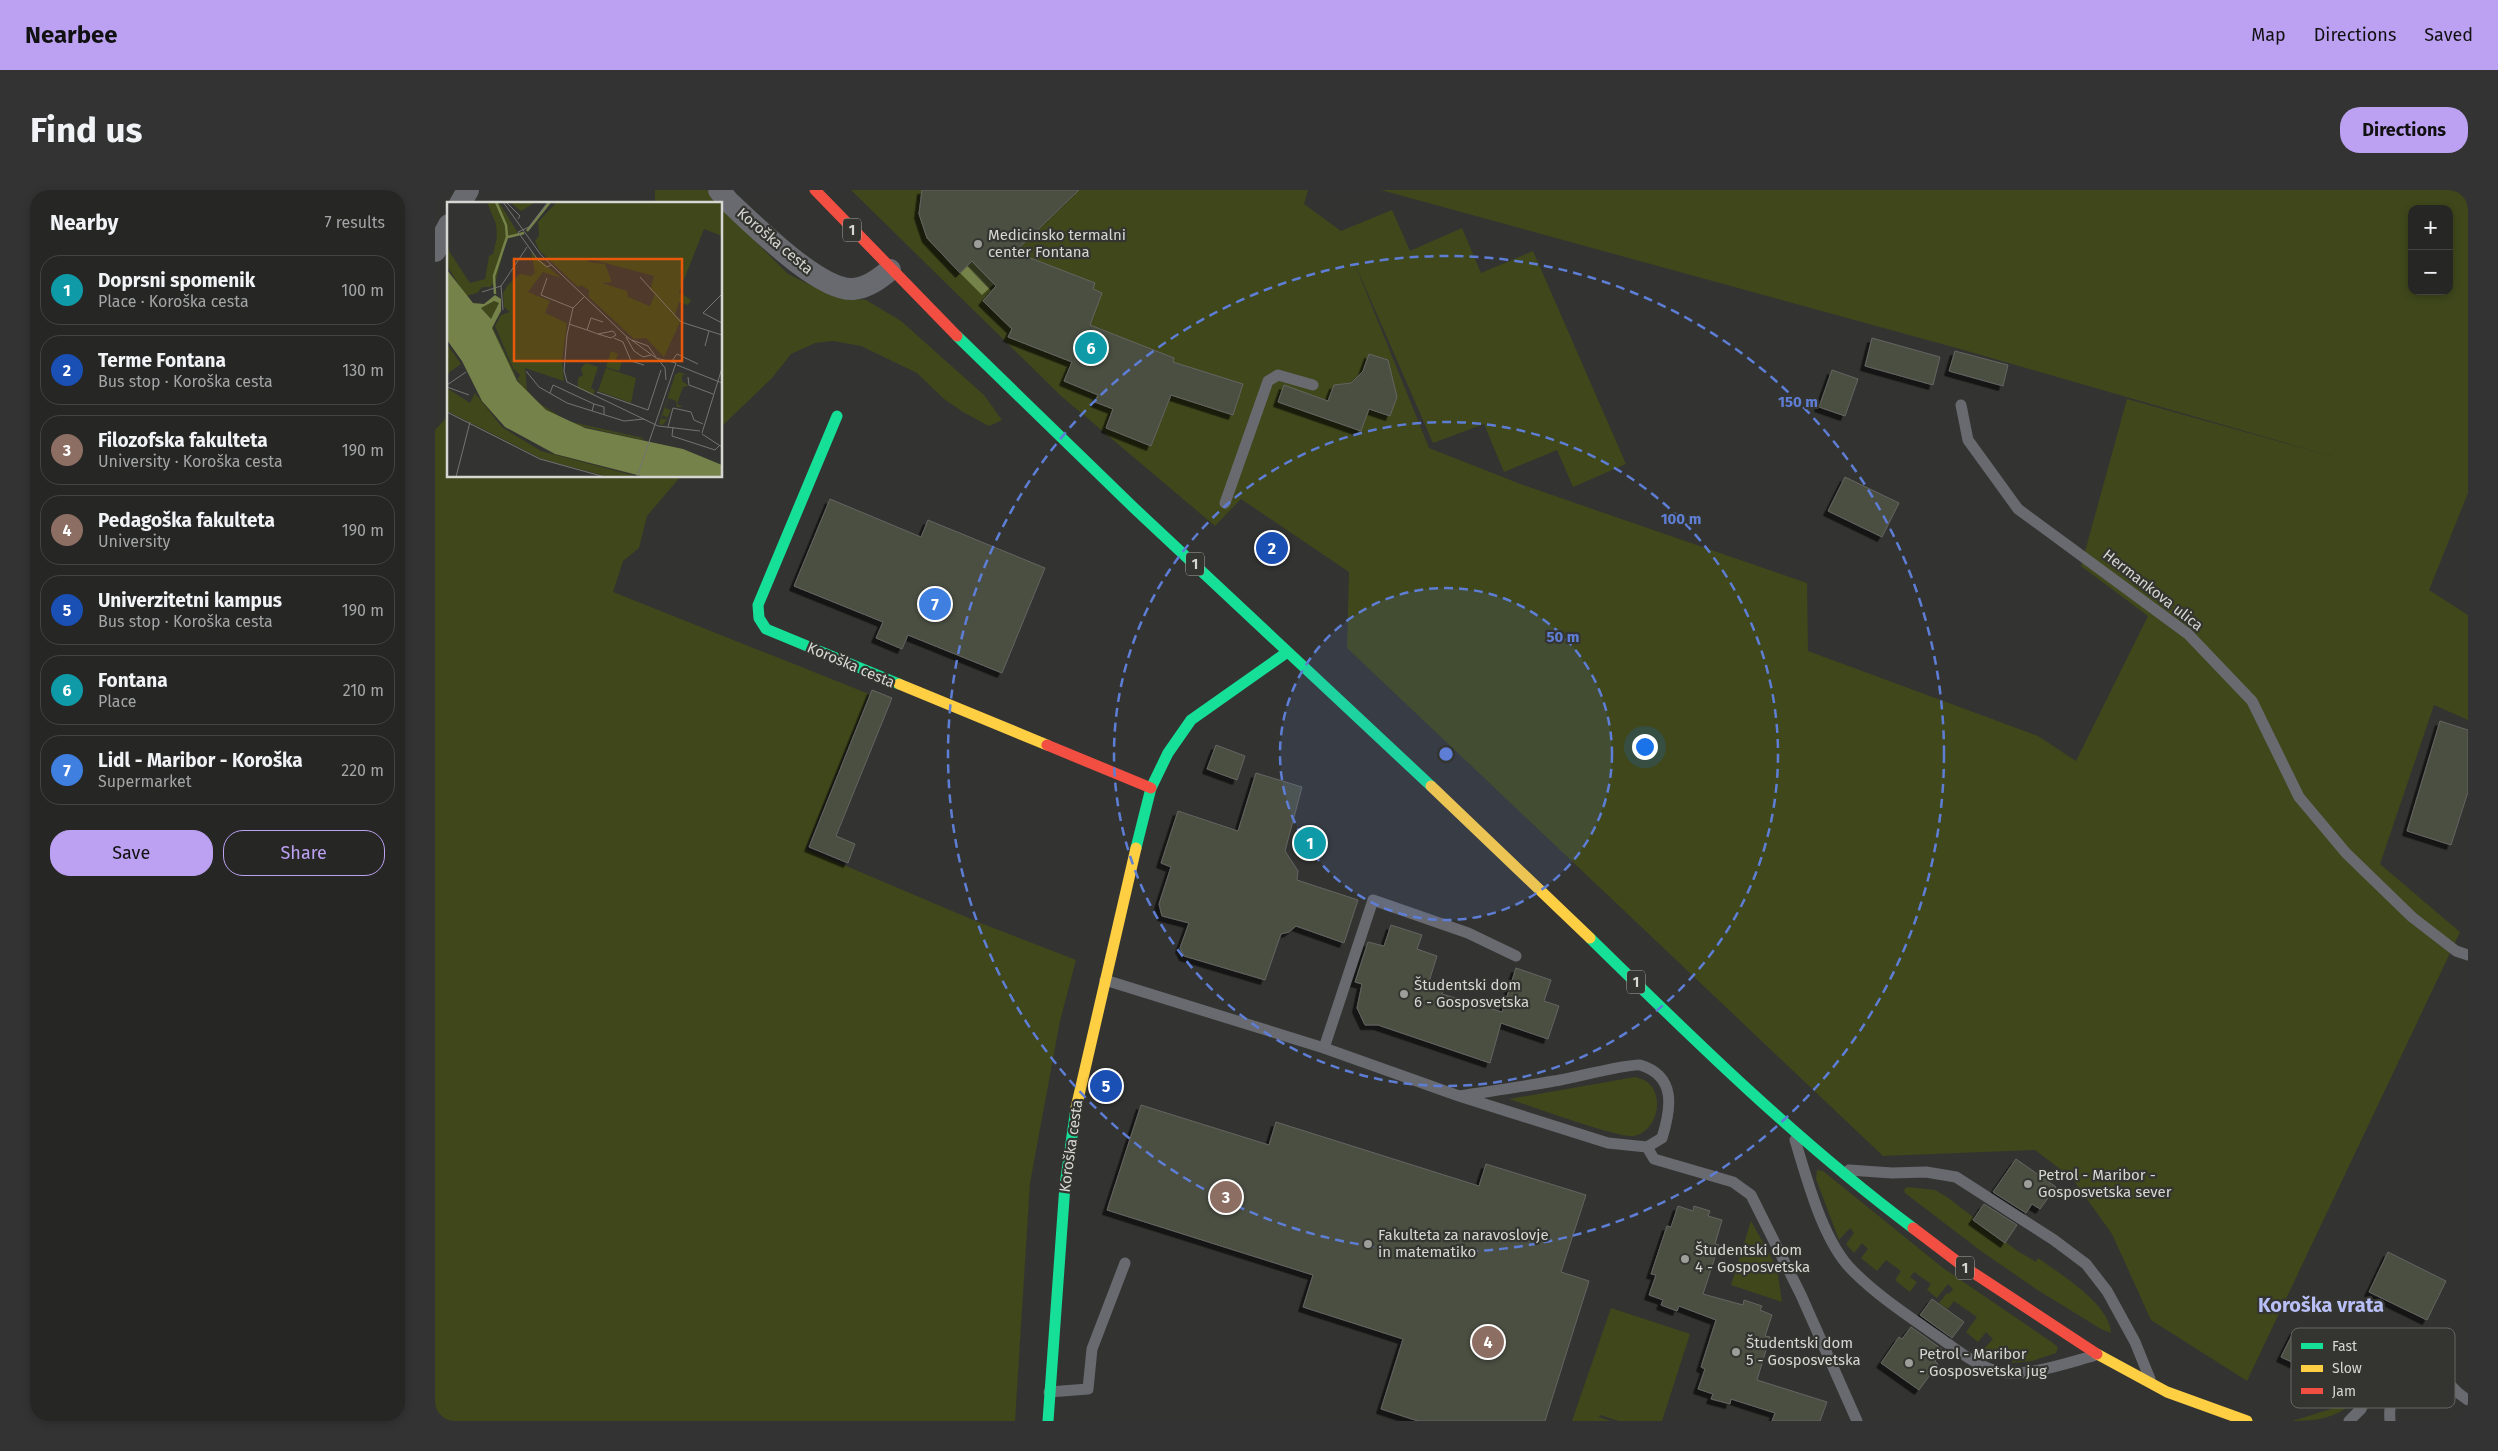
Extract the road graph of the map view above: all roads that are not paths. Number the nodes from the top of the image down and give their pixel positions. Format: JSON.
{"nodes":[{"id":1,"x":468,"y":190,"type":"edge"},
{"id":2,"x":719,"y":190,"type":"edge"},
{"id":3,"x":815,"y":190,"type":"edge"},
{"id":4,"x":461,"y":202,"type":"edge"},
{"id":5,"x":447,"y":229,"type":"edge"},
{"id":6,"x":435,"y":251,"type":"edge"},
{"id":7,"x":890,"y":270,"type":"junction"},
{"id":8,"x":1313,"y":385,"type":"dead end"},
{"id":9,"x":1961,"y":404,"type":"dead end"},
{"id":10,"x":837,"y":416,"type":"dead end"},
{"id":11,"x":1225,"y":503,"type":"dead end"},
{"id":12,"x":1286,"y":653,"type":"junction"},
{"id":13,"x":1151,"y":788,"type":"junction"},
{"id":14,"x":2468,"y":955,"type":"edge"},
{"id":15,"x":1516,"y":956,"type":"dead end"},
{"id":16,"x":1105,"y":980,"type":"junction"},
{"id":17,"x":1324,"y":1048,"type":"junction"},
{"id":18,"x":1459,"y":1096,"type":"junction"},
{"id":19,"x":1790,"y":1126,"type":"junction"},
{"id":20,"x":1647,"y":1146,"type":"junction"},
{"id":21,"x":1841,"y":1170,"type":"junction"},
{"id":22,"x":1125,"y":1263,"type":"dead end"},
{"id":23,"x":2097,"y":1354,"type":"junction"},
{"id":24,"x":2153,"y":1385,"type":"junction"},
{"id":25,"x":2455,"y":1389,"type":"edge"},
{"id":26,"x":1049,"y":1392,"type":"junction"},
{"id":27,"x":2167,"y":1392,"type":"junction"},
{"id":28,"x":2468,"y":1400,"type":"edge"},
{"id":29,"x":2361,"y":1408,"type":"edge"},
{"id":30,"x":2391,"y":1408,"type":"edge"},
{"id":31,"x":2185,"y":1409,"type":"dead end"},
{"id":32,"x":2202,"y":1416,"type":"dead end"},
{"id":33,"x":1048,"y":1421,"type":"edge"},
{"id":34,"x":1857,"y":1421,"type":"edge"},
{"id":35,"x":2247,"y":1421,"type":"edge"},
{"id":36,"x":2349,"y":1421,"type":"edge"},
{"id":37,"x":2390,"y":1421,"type":"edge"}],
"edges":[{"from":1,"to":4,"type":"street"},
{"from":2,"to":7,"type":"street","name":"Koroška cesta"},
{"from":3,"to":7,"type":"main road","number":"1"},
{"from":5,"to":6,"type":"street"},
{"from":7,"to":12,"type":"main road","number":"1"},
{"from":8,"to":11,"type":"lane"},
{"from":9,"to":14,"type":"lane","name":"Hermankova ulica"},
{"from":10,"to":13,"type":"main road","name":"Koroška cesta"},
{"from":12,"to":13,"type":"main road","name":"Koroška cesta"},
{"from":12,"to":19,"type":"main road","number":"1"},
{"from":13,"to":16,"type":"main road","name":"Koroška cesta"},
{"from":15,"to":17,"type":"lane"},
{"from":16,"to":17,"type":"lane"},
{"from":16,"to":26,"type":"main road","name":"Koroška cesta"},
{"from":17,"to":18,"type":"lane"},
{"from":18,"to":20,"type":"lane"},
{"from":18,"to":20,"type":"lane"},
{"from":19,"to":21,"type":"main road","number":"1"},
{"from":19,"to":23,"type":"lane"},
{"from":20,"to":34,"type":"lane"},
{"from":21,"to":23,"type":"main road","number":"1"},
{"from":21,"to":24,"type":"lane"},
{"from":22,"to":26,"type":"lane"},
{"from":23,"to":24,"type":"main road","number":"1"},
{"from":24,"to":27,"type":"main road","number":"1"},
{"from":25,"to":28,"type":"lane"},
{"from":26,"to":33,"type":"main road","name":"Koroška cesta"},
{"from":27,"to":31,"type":"main road","number":"1"},
{"from":27,"to":32,"type":"main road","number":"1"},
{"from":27,"to":35,"type":"main road","number":"1"},
{"from":29,"to":36,"type":"lane"},
{"from":30,"to":37,"type":"lane"}]}
